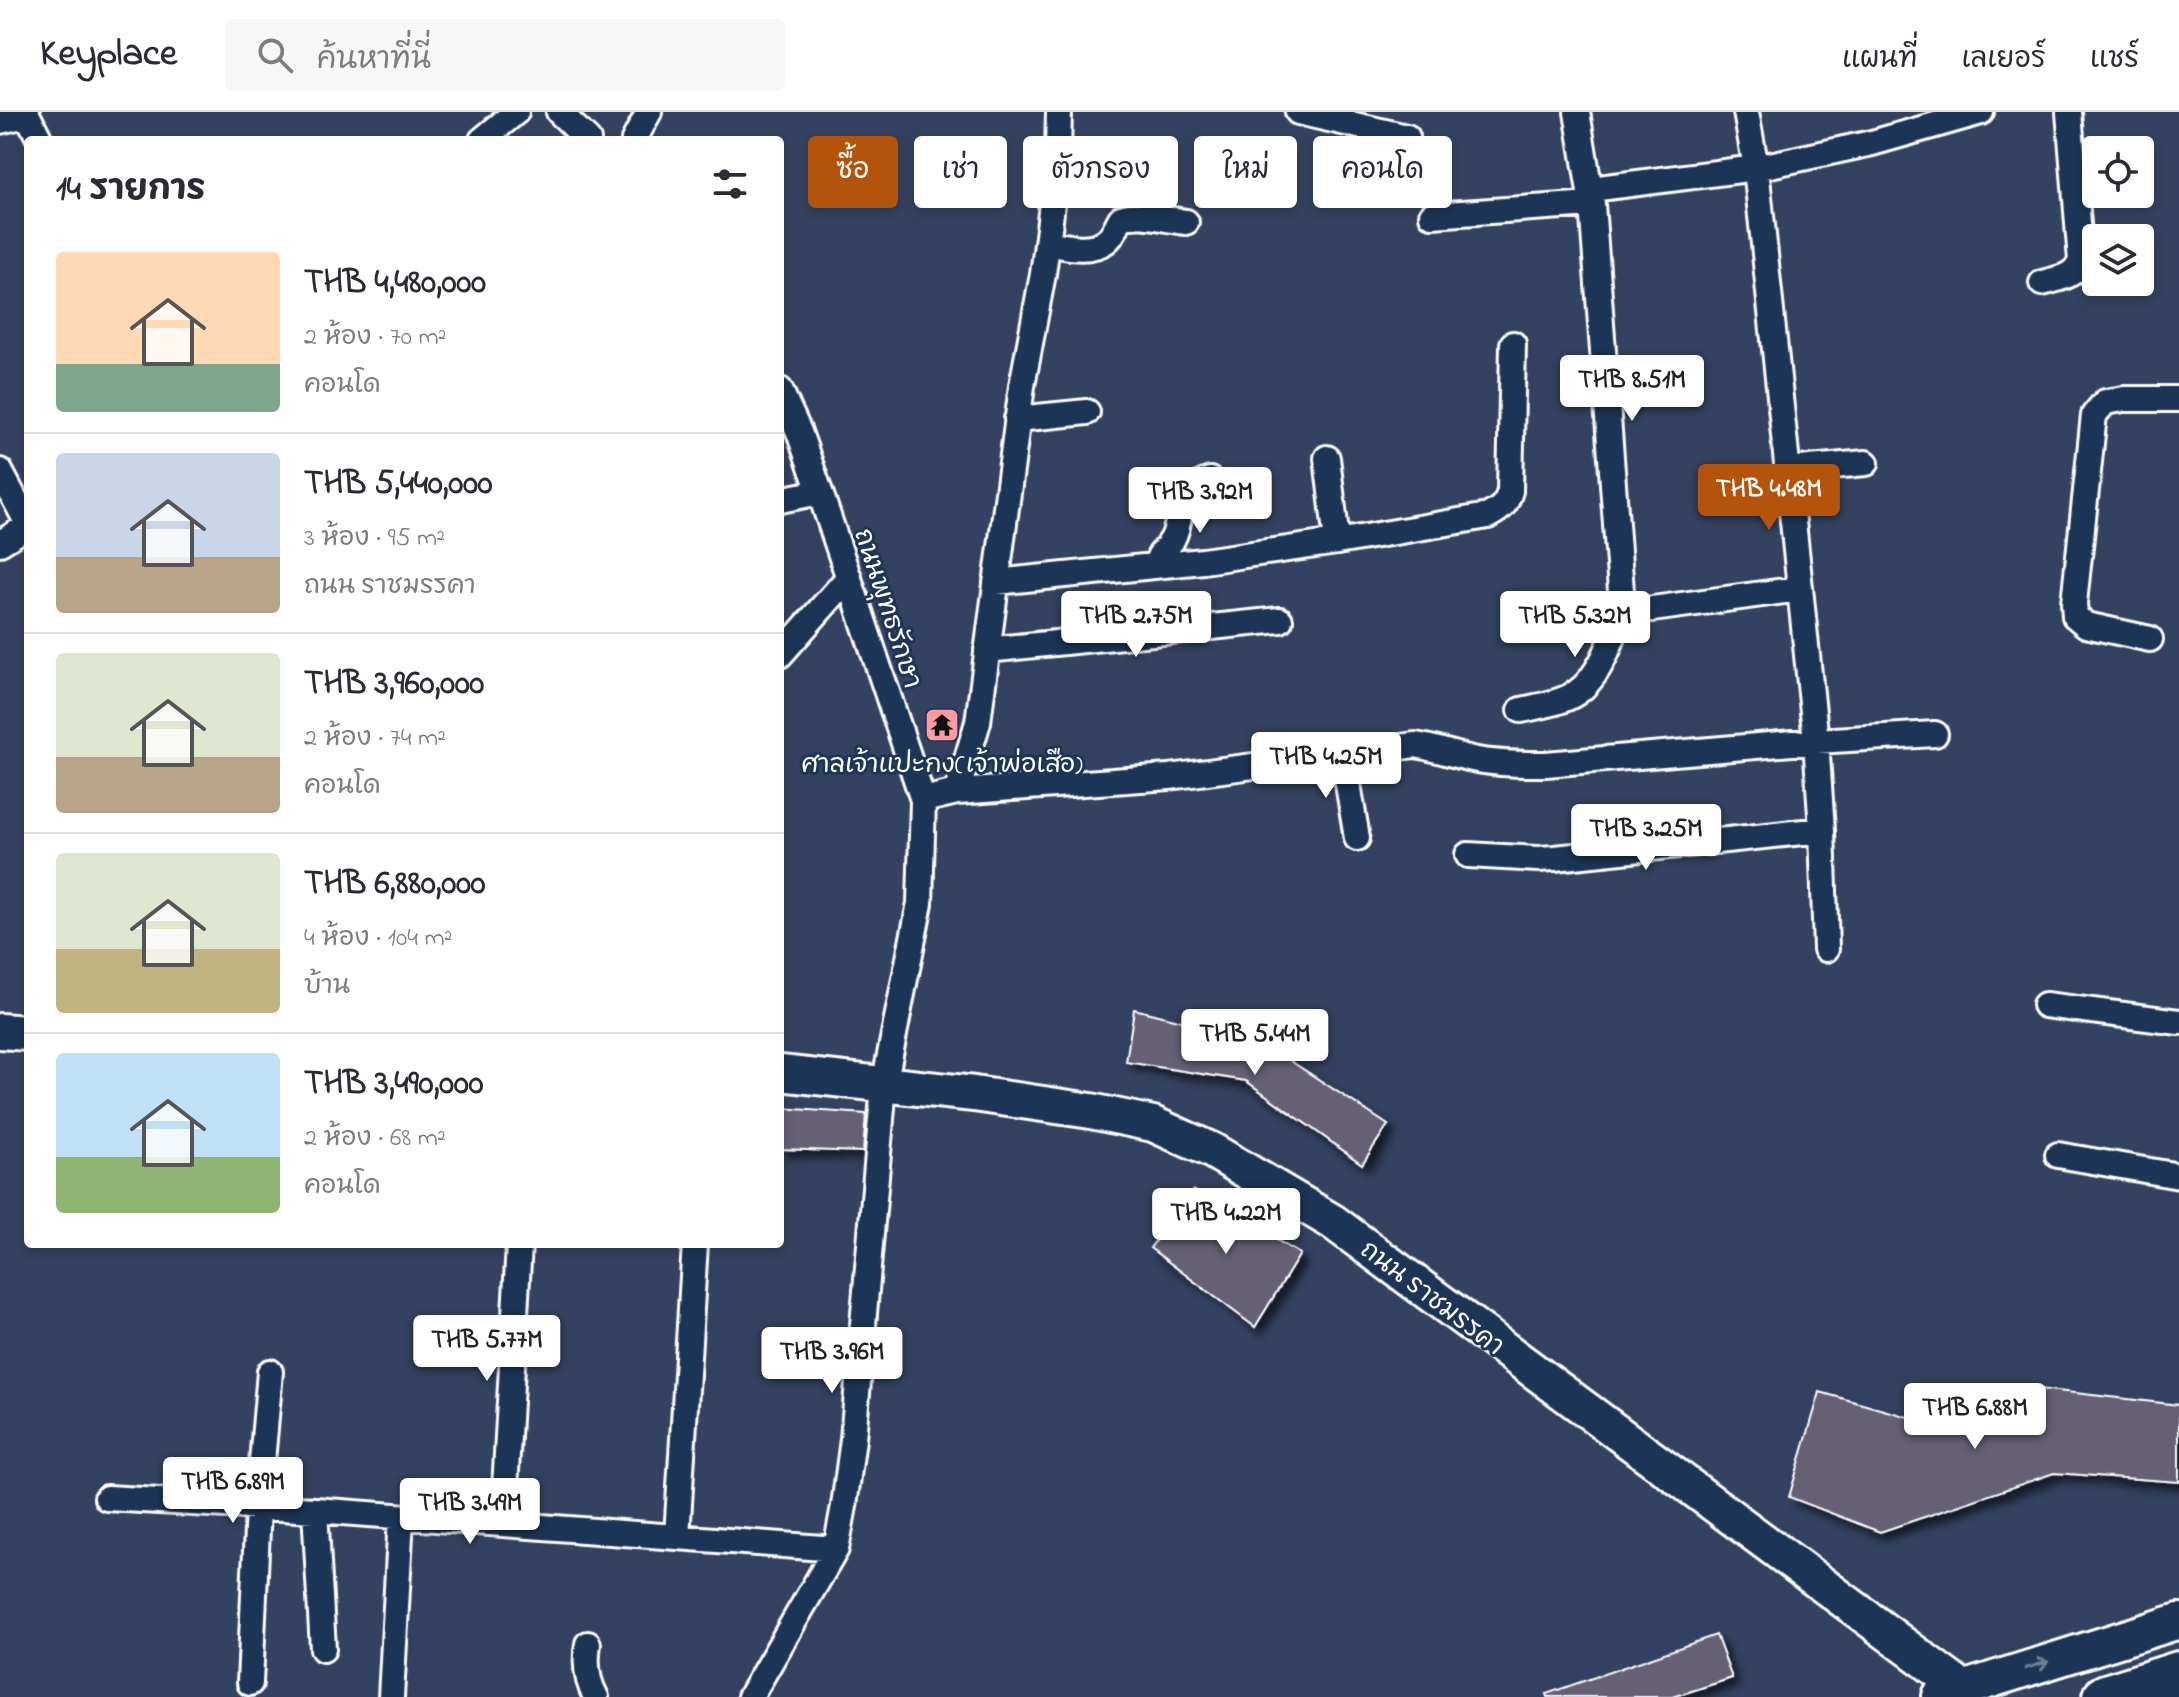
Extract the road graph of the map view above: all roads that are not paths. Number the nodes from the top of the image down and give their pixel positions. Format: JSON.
{"nodes":[{"id":1,"x":516,"y":112,"type":"edge"},
{"id":2,"x":559,"y":112,"type":"edge"},
{"id":3,"x":649,"y":112,"type":"edge"},
{"id":4,"x":1059,"y":112,"type":"edge"},
{"id":5,"x":1298,"y":112,"type":"edge"},
{"id":6,"x":1577,"y":112,"type":"edge"},
{"id":7,"x":1746,"y":112,"type":"edge"},
{"id":8,"x":1981,"y":112,"type":"edge"},
{"id":9,"x":2069,"y":112,"type":"edge"},
{"id":10,"x":26,"y":114,"type":"edge"},
{"id":11,"x":0,"y":121,"type":"edge"},
{"id":12,"x":38,"y":136,"type":"edge"},
{"id":13,"x":487,"y":136,"type":"edge"},
{"id":14,"x":581,"y":136,"type":"edge"},
{"id":15,"x":636,"y":136,"type":"edge"},
{"id":16,"x":1403,"y":136,"type":"edge"},
{"id":17,"x":1756,"y":168,"type":"junction"},
{"id":18,"x":1592,"y":196,"type":"junction"},
{"id":19,"x":1432,"y":215,"type":"dead end"},
{"id":20,"x":1186,"y":222,"type":"dead end"},
{"id":21,"x":1047,"y":243,"type":"junction"},
{"id":22,"x":2042,"y":283,"type":"dead end"},
{"id":23,"x":1513,"y":344,"type":"dead end"},
{"id":24,"x":784,"y":399,"type":"edge"},
{"id":25,"x":2179,"y":399,"type":"edge"},
{"id":26,"x":1087,"y":412,"type":"dead end"},
{"id":27,"x":1017,"y":419,"type":"junction"},
{"id":28,"x":1327,"y":458,"type":"dead end"},
{"id":29,"x":1866,"y":463,"type":"dead end"},
{"id":30,"x":1787,"y":470,"type":"junction"},
{"id":31,"x":0,"y":471,"type":"edge"},
{"id":32,"x":1210,"y":480,"type":"dead end"},
{"id":33,"x":820,"y":492,"type":"junction"},
{"id":34,"x":784,"y":499,"type":"edge"},
{"id":35,"x":24,"y":517,"type":"edge"},
{"id":36,"x":24,"y":528,"type":"edge"},
{"id":37,"x":1337,"y":542,"type":"junction"},
{"id":38,"x":0,"y":543,"type":"edge"},
{"id":39,"x":1156,"y":566,"type":"junction"},
{"id":40,"x":849,"y":577,"type":"junction"},
{"id":41,"x":996,"y":582,"type":"junction"},
{"id":42,"x":1799,"y":589,"type":"junction"},
{"id":43,"x":1625,"y":605,"type":"junction"},
{"id":44,"x":1280,"y":620,"type":"dead end"},
{"id":45,"x":2150,"y":639,"type":"dead end"},
{"id":46,"x":784,"y":650,"type":"edge"},
{"id":47,"x":987,"y":650,"type":"junction"},
{"id":48,"x":1521,"y":710,"type":"dead end"},
{"id":49,"x":1935,"y":734,"type":"dead end"},
{"id":50,"x":1816,"y":741,"type":"junction"},
{"id":51,"x":1343,"y":754,"type":"junction"},
{"id":52,"x":957,"y":792,"type":"junction"},
{"id":53,"x":923,"y":800,"type":"junction"},
{"id":54,"x":1822,"y":830,"type":"junction"},
{"id":55,"x":1357,"y":838,"type":"dead end"},
{"id":56,"x":1468,"y":855,"type":"dead end"},
{"id":57,"x":1826,"y":949,"type":"dead end"},
{"id":58,"x":2045,"y":1005,"type":"dead end"},
{"id":59,"x":2179,"y":1022,"type":"edge"},
{"id":60,"x":0,"y":1031,"type":"edge"},
{"id":61,"x":24,"y":1033,"type":"edge"},
{"id":62,"x":784,"y":1073,"type":"edge"},
{"id":63,"x":884,"y":1085,"type":"junction"},
{"id":64,"x":2058,"y":1155,"type":"dead end"},
{"id":65,"x":2179,"y":1176,"type":"edge"},
{"id":66,"x":519,"y":1248,"type":"edge"},
{"id":67,"x":695,"y":1248,"type":"edge"},
{"id":68,"x":270,"y":1372,"type":"dead end"},
{"id":69,"x":107,"y":1498,"type":"dead end"},
{"id":70,"x":258,"y":1507,"type":"junction"},
{"id":71,"x":315,"y":1510,"type":"junction"},
{"id":72,"x":401,"y":1517,"type":"junction"},
{"id":73,"x":503,"y":1524,"type":"junction"},
{"id":74,"x":677,"y":1536,"type":"junction"},
{"id":75,"x":836,"y":1549,"type":"junction"},
{"id":76,"x":2179,"y":1621,"type":"edge"},
{"id":77,"x":588,"y":1644,"type":"dead end"},
{"id":78,"x":323,"y":1649,"type":"dead end"},
{"id":79,"x":2179,"y":1674,"type":"edge"},
{"id":80,"x":250,"y":1683,"type":"dead end"},
{"id":81,"x":1949,"y":1693,"type":"edge"},
{"id":82,"x":391,"y":1697,"type":"edge"},
{"id":83,"x":596,"y":1697,"type":"edge"},
{"id":84,"x":750,"y":1697,"type":"edge"},
{"id":85,"x":2106,"y":1697,"type":"edge"}],
"edges":[{"from":1,"to":13,"type":"street"},
{"from":2,"to":14,"type":"street"},
{"from":3,"to":15,"type":"street"},
{"from":4,"to":21,"type":"street"},
{"from":5,"to":16,"type":"street"},
{"from":6,"to":18,"type":"street"},
{"from":7,"to":17,"type":"street"},
{"from":8,"to":17,"type":"street"},
{"from":9,"to":22,"type":"street"},
{"from":10,"to":11,"type":"street"},
{"from":10,"to":12,"type":"street"},
{"from":17,"to":18,"type":"street"},
{"from":17,"to":30,"type":"street"},
{"from":18,"to":19,"type":"street"},
{"from":18,"to":43,"type":"street"},
{"from":20,"to":21,"type":"street"},
{"from":21,"to":27,"type":"street"},
{"from":23,"to":37,"type":"street"},
{"from":24,"to":33,"type":"street","name":"ถนนพุทธรักษา"},
{"from":25,"to":45,"type":"street"},
{"from":26,"to":27,"type":"street"},
{"from":27,"to":41,"type":"street"},
{"from":28,"to":37,"type":"street"},
{"from":29,"to":30,"type":"street"},
{"from":30,"to":42,"type":"street"},
{"from":31,"to":35,"type":"street"},
{"from":32,"to":39,"type":"street"},
{"from":33,"to":34,"type":"street"},
{"from":33,"to":40,"type":"street","name":"ถนนพุทธรักษา"},
{"from":36,"to":38,"type":"street"},
{"from":37,"to":39,"type":"street"},
{"from":39,"to":41,"type":"street"},
{"from":40,"to":46,"type":"street"},
{"from":40,"to":53,"type":"street","name":"ถนนพุทธรักษา"},
{"from":41,"to":47,"type":"street"},
{"from":42,"to":43,"type":"street"},
{"from":42,"to":50,"type":"street"},
{"from":43,"to":48,"type":"street"},
{"from":44,"to":47,"type":"street"},
{"from":47,"to":52,"type":"street"},
{"from":49,"to":50,"type":"street"},
{"from":50,"to":51,"type":"street"},
{"from":50,"to":54,"type":"street"},
{"from":51,"to":52,"type":"street"},
{"from":51,"to":55,"type":"street"},
{"from":52,"to":53,"type":"street"},
{"from":53,"to":63,"type":"street","name":"ถนนพุทธรักษา"},
{"from":54,"to":56,"type":"street"},
{"from":54,"to":57,"type":"street"},
{"from":58,"to":59,"type":"street"},
{"from":60,"to":61,"type":"street"},
{"from":62,"to":63,"type":"street","name":"ถนน ราชมรรคา"},
{"from":63,"to":75,"type":"street","name":"ถนนพุทธรักษา"},
{"from":63,"to":81,"type":"street","name":"ถนน ราชมรรคา"},
{"from":64,"to":65,"type":"street"},
{"from":66,"to":73,"type":"street"},
{"from":67,"to":74,"type":"street"},
{"from":68,"to":70,"type":"street"},
{"from":69,"to":70,"type":"street"},
{"from":70,"to":71,"type":"street"},
{"from":70,"to":80,"type":"street"},
{"from":71,"to":72,"type":"street"},
{"from":71,"to":78,"type":"street"},
{"from":72,"to":73,"type":"street"},
{"from":72,"to":82,"type":"street"},
{"from":73,"to":74,"type":"street"},
{"from":74,"to":75,"type":"street"},
{"from":75,"to":84,"type":"street","name":"ถนนพุทธรักษา"},
{"from":81,"to":76,"type":"street","one_way":true},
{"from":77,"to":83,"type":"street"},
{"from":79,"to":85,"type":"highway"}]}
